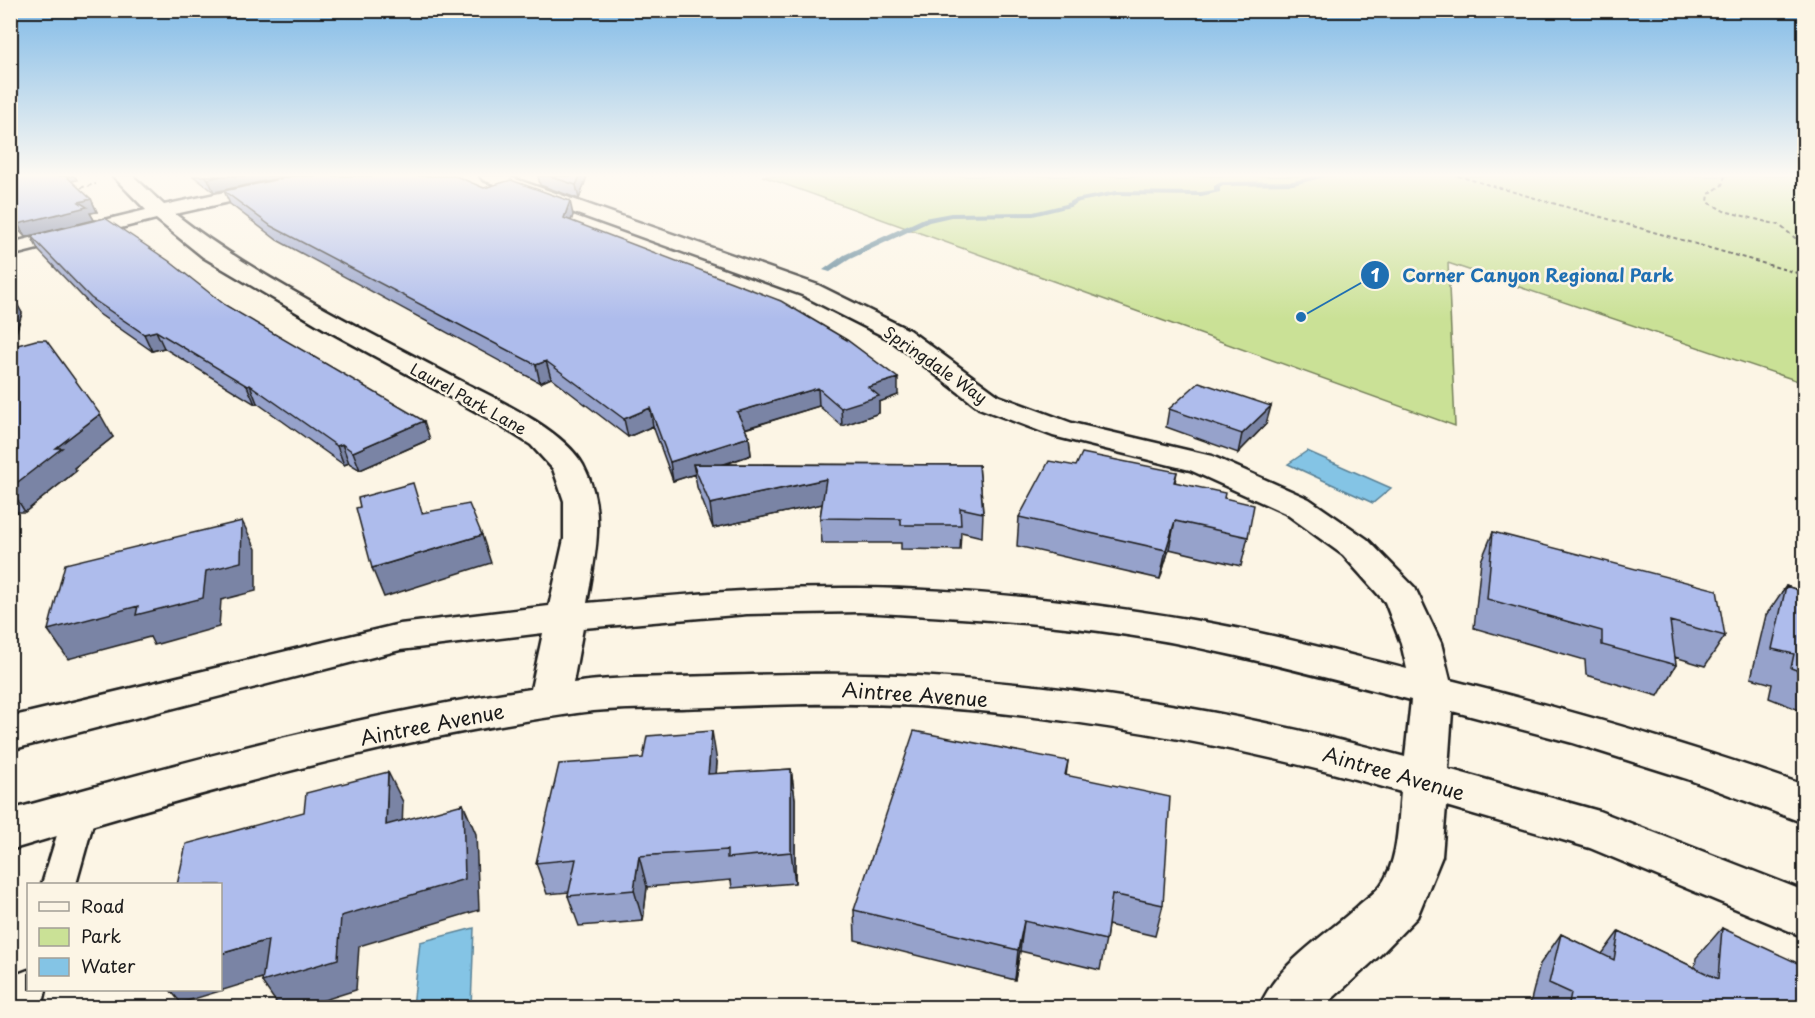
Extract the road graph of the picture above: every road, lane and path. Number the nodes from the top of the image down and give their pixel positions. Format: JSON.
{"nodes":[{"id":1,"x":115,"y":224,"type":"edge"},
{"id":2,"x":175,"y":224,"type":"edge"},
{"id":3,"x":623,"y":224,"type":"edge"},
{"id":4,"x":1624,"y":224,"type":"edge"},
{"id":5,"x":1775,"y":224,"type":"edge"},
{"id":6,"x":1804,"y":245,"type":"edge"},
{"id":7,"x":10,"y":250,"type":"edge"},
{"id":8,"x":1804,"y":275,"type":"edge"},
{"id":9,"x":567,"y":616,"type":"junction"},
{"id":10,"x":1433,"y":692,"type":"junction"},
{"id":11,"x":549,"y":702,"type":"junction"},
{"id":12,"x":10,"y":734,"type":"edge"},
{"id":13,"x":1426,"y":781,"type":"junction"},
{"id":14,"x":1804,"y":804,"type":"edge"},
{"id":15,"x":81,"y":809,"type":"junction"},
{"id":16,"x":10,"y":830,"type":"edge"},
{"id":17,"x":60,"y":883,"type":"edge"},
{"id":18,"x":1804,"y":914,"type":"edge"},
{"id":19,"x":27,"y":991,"type":"edge"},
{"id":20,"x":23,"y":1008,"type":"edge"},
{"id":21,"x":1287,"y":1008,"type":"edge"}],
"edges":[{"from":1,"to":7,"type":"street"},
{"from":2,"to":9,"type":"street","name":"Laurel Park Lane"},
{"from":3,"to":10,"type":"street","name":"Springdale Way"},
{"from":4,"to":8,"type":"path"},
{"from":5,"to":6,"type":"path"},
{"from":9,"to":10,"type":"street"},
{"from":9,"to":11,"type":"street","name":"Laurel Park Lane"},
{"from":9,"to":12,"type":"street"},
{"from":10,"to":13,"type":"street","name":"Springdale Way"},
{"from":10,"to":14,"type":"street"},
{"from":11,"to":13,"type":"street","name":"Aintree Avenue"},
{"from":11,"to":15,"type":"street","name":"Aintree Avenue"},
{"from":13,"to":18,"type":"street","name":"Aintree Avenue"},
{"from":13,"to":21,"type":"street","name":"Springdale Way"},
{"from":15,"to":16,"type":"street","name":"Aintree Avenue"},
{"from":15,"to":17,"type":"lane"},
{"from":19,"to":20,"type":"lane"}]}
